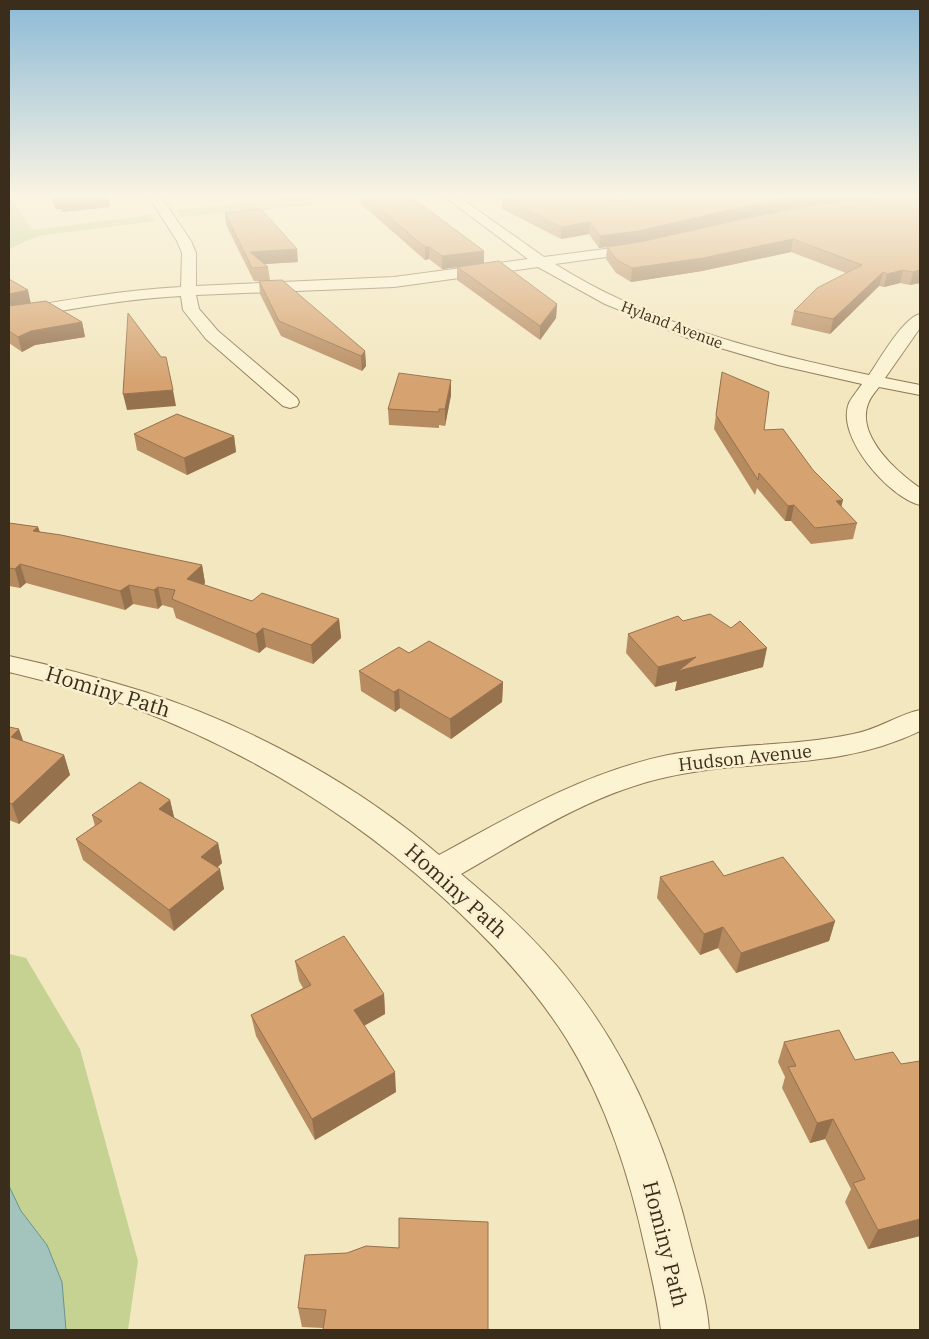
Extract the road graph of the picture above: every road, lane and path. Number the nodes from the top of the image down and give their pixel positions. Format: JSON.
{"nodes":[{"id":1,"x":188,"y":259,"type":"edge"},
{"id":2,"x":538,"y":259,"type":"edge"},
{"id":3,"x":566,"y":259,"type":"edge"},
{"id":4,"x":543,"y":263,"type":"junction"},
{"id":5,"x":188,"y":292,"type":"junction"},
{"id":6,"x":9,"y":315,"type":"edge"},
{"id":7,"x":920,"y":320,"type":"edge"},
{"id":8,"x":874,"y":381,"type":"junction"},
{"id":9,"x":920,"y":390,"type":"edge"},
{"id":10,"x":290,"y":402,"type":"dead end"},
{"id":11,"x":920,"y":498,"type":"edge"},
{"id":12,"x":9,"y":664,"type":"edge"},
{"id":13,"x":920,"y":719,"type":"edge"},
{"id":14,"x":438,"y":871,"type":"junction"},
{"id":15,"x":685,"y":1330,"type":"edge"}],
"edges":[{"from":1,"to":5,"type":"street"},
{"from":2,"to":4,"type":"street","name":"Hyland Avenue"},
{"from":3,"to":4,"type":"street"},
{"from":4,"to":5,"type":"street"},
{"from":4,"to":8,"type":"street","name":"Hyland Avenue"},
{"from":5,"to":6,"type":"street"},
{"from":5,"to":10,"type":"street"},
{"from":7,"to":8,"type":"street"},
{"from":8,"to":9,"type":"street","name":"Hyland Avenue"},
{"from":8,"to":11,"type":"street"},
{"from":12,"to":14,"type":"street","name":"Hominy Path"},
{"from":13,"to":14,"type":"street","name":"Hudson Avenue"},
{"from":14,"to":15,"type":"street","name":"Hominy Path"}]}
